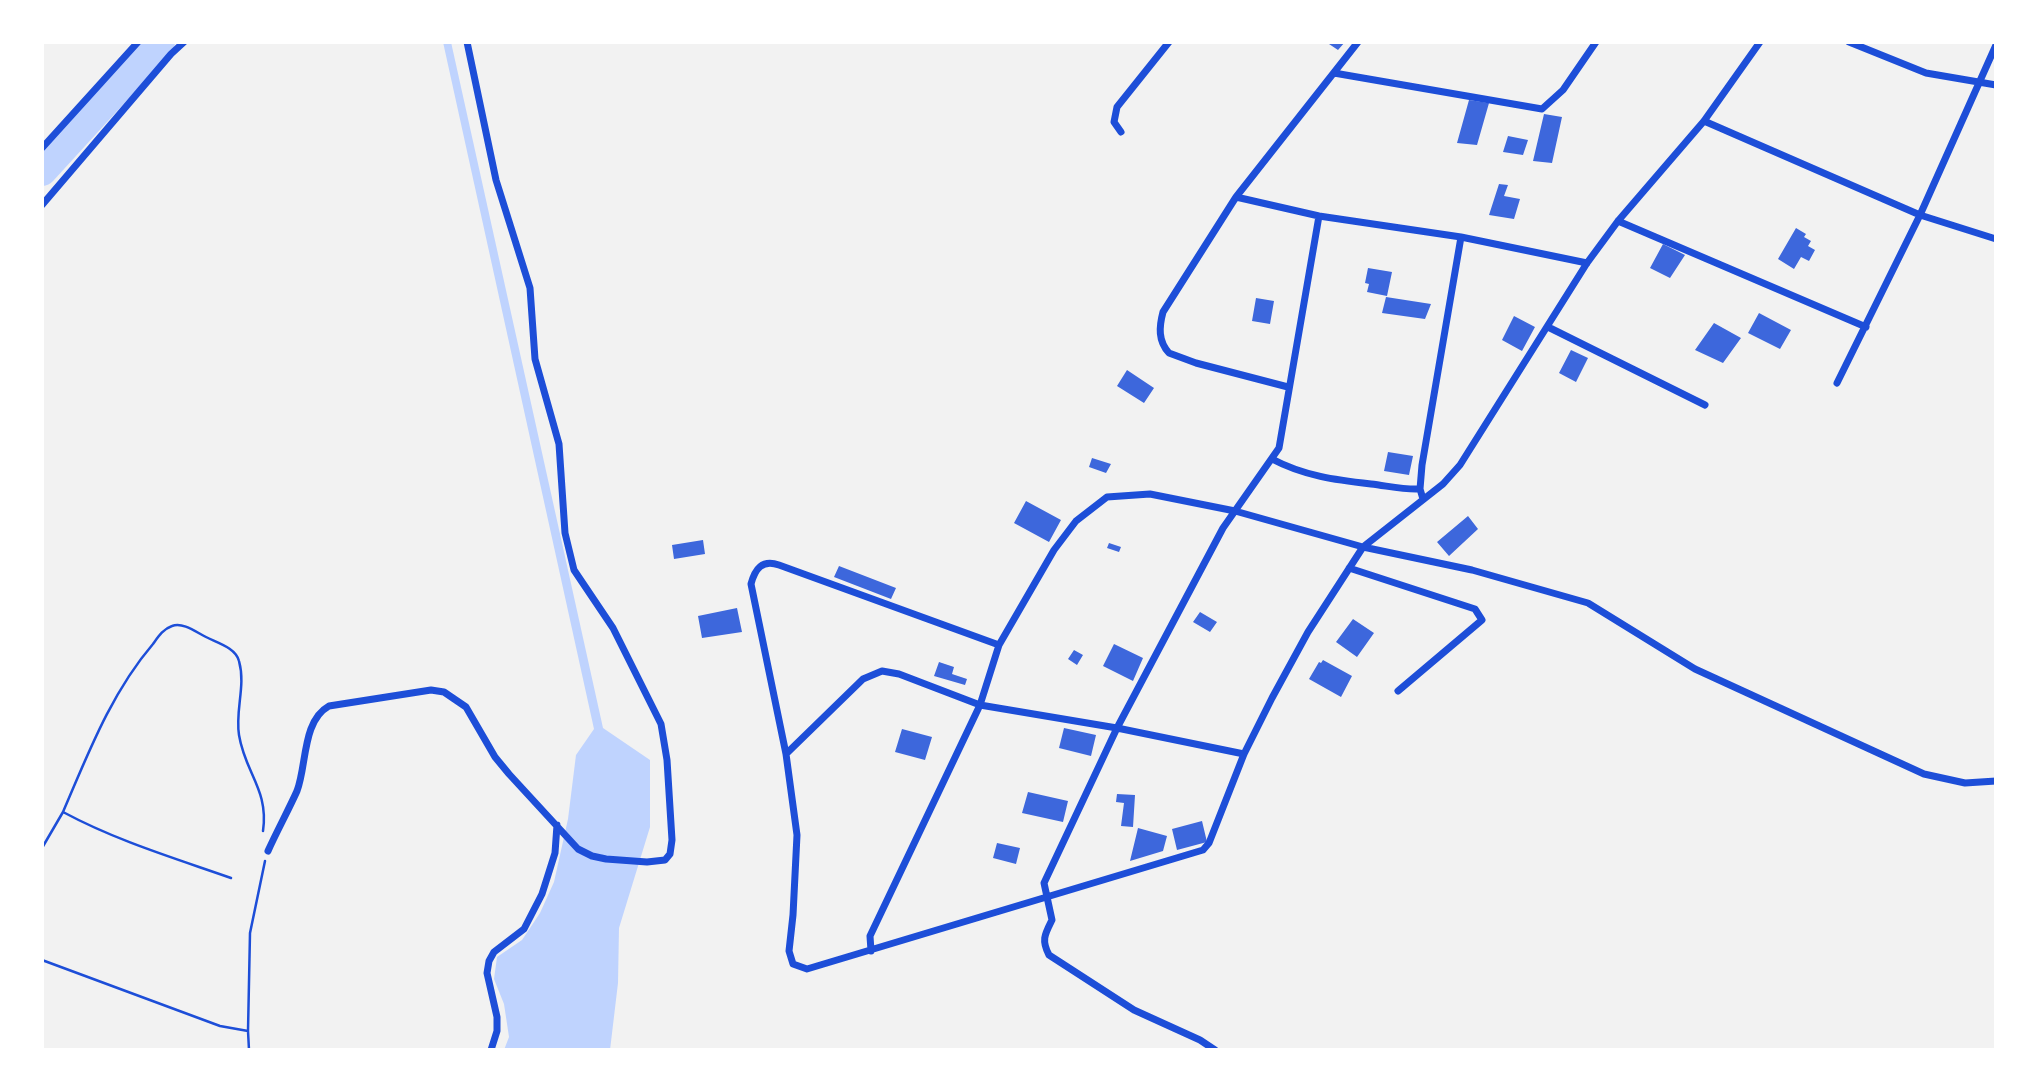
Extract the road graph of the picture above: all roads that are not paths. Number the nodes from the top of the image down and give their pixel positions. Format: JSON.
{"nodes":[{"id":1,"x":138,"y":42,"type":"edge"},
{"id":2,"x":184,"y":42,"type":"edge"},
{"id":3,"x":467,"y":42,"type":"edge"},
{"id":4,"x":1169,"y":42,"type":"edge"},
{"id":5,"x":1358,"y":42,"type":"edge"},
{"id":6,"x":1596,"y":42,"type":"edge"},
{"id":7,"x":1760,"y":42,"type":"edge"},
{"id":8,"x":1849,"y":42,"type":"edge"},
{"id":9,"x":1996,"y":45,"type":"edge"},
{"id":10,"x":1334,"y":73,"type":"junction"},
{"id":11,"x":1979,"y":82,"type":"junction"},
{"id":12,"x":1996,"y":85,"type":"edge"},
{"id":13,"x":1704,"y":121,"type":"junction"},
{"id":14,"x":1121,"y":132,"type":"dead end"},
{"id":15,"x":42,"y":148,"type":"edge"},
{"id":16,"x":1236,"y":197,"type":"junction"},
{"id":17,"x":42,"y":205,"type":"edge"},
{"id":18,"x":1920,"y":215,"type":"junction"},
{"id":19,"x":1319,"y":216,"type":"junction"},
{"id":20,"x":1618,"y":221,"type":"junction"},
{"id":21,"x":1461,"y":237,"type":"junction"},
{"id":22,"x":1996,"y":239,"type":"edge"},
{"id":23,"x":1587,"y":263,"type":"junction"},
{"id":24,"x":1548,"y":327,"type":"junction"},
{"id":25,"x":1866,"y":327,"type":"junction"},
{"id":26,"x":1837,"y":383,"type":"dead end"},
{"id":27,"x":1288,"y":387,"type":"junction"},
{"id":28,"x":1705,"y":405,"type":"dead end"},
{"id":29,"x":1272,"y":459,"type":"junction"},
{"id":30,"x":1420,"y":489,"type":"junction"},
{"id":31,"x":1423,"y":499,"type":"junction"},
{"id":32,"x":1235,"y":511,"type":"junction"},
{"id":33,"x":1363,"y":547,"type":"junction"},
{"id":34,"x":1349,"y":568,"type":"junction"},
{"id":35,"x":999,"y":645,"type":"junction"},
{"id":36,"x":1398,"y":691,"type":"dead end"},
{"id":37,"x":980,"y":705,"type":"junction"},
{"id":38,"x":1117,"y":728,"type":"junction"},
{"id":39,"x":786,"y":754,"type":"junction"},
{"id":40,"x":1244,"y":754,"type":"junction"},
{"id":41,"x":1996,"y":781,"type":"edge"},
{"id":42,"x":557,"y":825,"type":"junction"},
{"id":43,"x":268,"y":851,"type":"road end"},
{"id":44,"x":1046,"y":897,"type":"junction"},
{"id":45,"x":872,"y":951,"type":"junction"},
{"id":46,"x":491,"y":1050,"type":"edge"},
{"id":47,"x":1215,"y":1050,"type":"edge"}],
"edges":[{"from":1,"to":15,"type":"street"},
{"from":2,"to":17,"type":"street"},
{"from":3,"to":42,"type":"street"},
{"from":4,"to":14,"type":"street"},
{"from":5,"to":10,"type":"street"},
{"from":6,"to":10,"type":"street"},
{"from":7,"to":13,"type":"street"},
{"from":8,"to":11,"type":"street"},
{"from":9,"to":11,"type":"street"},
{"from":10,"to":16,"type":"street"},
{"from":11,"to":12,"type":"street"},
{"from":11,"to":18,"type":"street"},
{"from":13,"to":18,"type":"street"},
{"from":13,"to":20,"type":"street"},
{"from":16,"to":19,"type":"street"},
{"from":16,"to":27,"type":"street"},
{"from":18,"to":22,"type":"street"},
{"from":18,"to":25,"type":"street"},
{"from":19,"to":21,"type":"street"},
{"from":19,"to":27,"type":"street"},
{"from":20,"to":23,"type":"street"},
{"from":20,"to":25,"type":"street"},
{"from":21,"to":23,"type":"street"},
{"from":21,"to":30,"type":"street"},
{"from":23,"to":24,"type":"street"},
{"from":24,"to":28,"type":"street"},
{"from":24,"to":31,"type":"street"},
{"from":25,"to":26,"type":"street"},
{"from":27,"to":29,"type":"street"},
{"from":29,"to":30,"type":"street"},
{"from":29,"to":32,"type":"street"},
{"from":30,"to":31,"type":"street"},
{"from":31,"to":33,"type":"street"},
{"from":32,"to":33,"type":"street"},
{"from":32,"to":35,"type":"street"},
{"from":32,"to":38,"type":"street"},
{"from":33,"to":34,"type":"street"},
{"from":33,"to":41,"type":"street"},
{"from":34,"to":36,"type":"street"},
{"from":34,"to":40,"type":"street"},
{"from":35,"to":37,"type":"street"},
{"from":35,"to":39,"type":"street"},
{"from":37,"to":38,"type":"street"},
{"from":37,"to":39,"type":"street"},
{"from":37,"to":45,"type":"street"},
{"from":38,"to":40,"type":"street"},
{"from":38,"to":44,"type":"street"},
{"from":39,"to":45,"type":"street"},
{"from":40,"to":44,"type":"street"},
{"from":42,"to":43,"type":"street"},
{"from":42,"to":46,"type":"street"},
{"from":44,"to":45,"type":"street"},
{"from":44,"to":47,"type":"street"}]}
